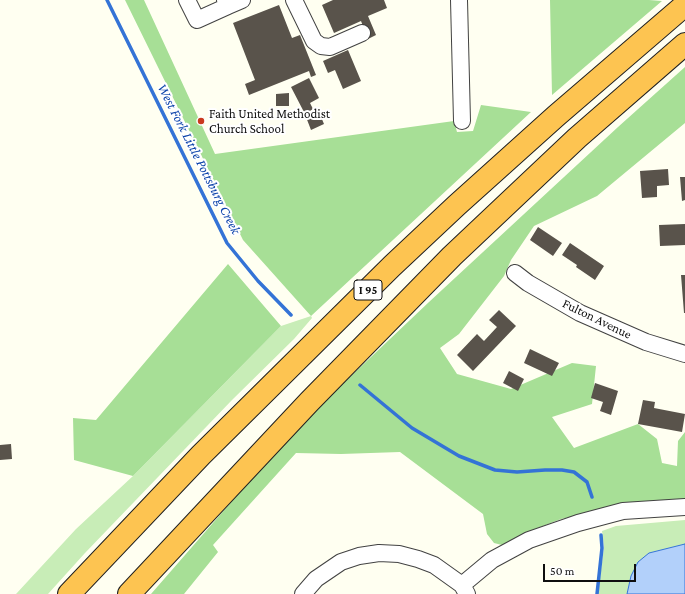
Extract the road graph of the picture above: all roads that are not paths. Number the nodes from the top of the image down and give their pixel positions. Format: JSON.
{"nodes":[{"id":1,"x":187,"y":0,"type":"edge"},
{"id":2,"x":294,"y":0,"type":"edge"},
{"id":3,"x":459,"y":0,"type":"edge"},
{"id":4,"x":232,"y":2,"type":"edge"},
{"id":5,"x":685,"y":5,"type":"edge"},
{"id":6,"x":362,"y":33,"type":"dead end"},
{"id":7,"x":685,"y":44,"type":"edge"},
{"id":8,"x":462,"y":122,"type":"dead end"},
{"id":9,"x":515,"y":273,"type":"dead end"},
{"id":10,"x":685,"y":354,"type":"edge"},
{"id":11,"x":685,"y":507,"type":"edge"},
{"id":12,"x":465,"y":589,"type":"edge"},
{"id":13,"x":69,"y":594,"type":"edge"},
{"id":14,"x":129,"y":594,"type":"edge"},
{"id":15,"x":303,"y":594,"type":"edge"}],
"edges":[{"from":1,"to":4,"type":"street"},
{"from":2,"to":6,"type":"street"},
{"from":3,"to":8,"type":"street"},
{"from":5,"to":13,"type":"highway","number":"I 95"},
{"from":7,"to":14,"type":"highway","number":"I 95"},
{"from":9,"to":10,"type":"street","name":"Fulton Avenue"},
{"from":11,"to":12,"type":"street"},
{"from":12,"to":15,"type":"street"}]}
